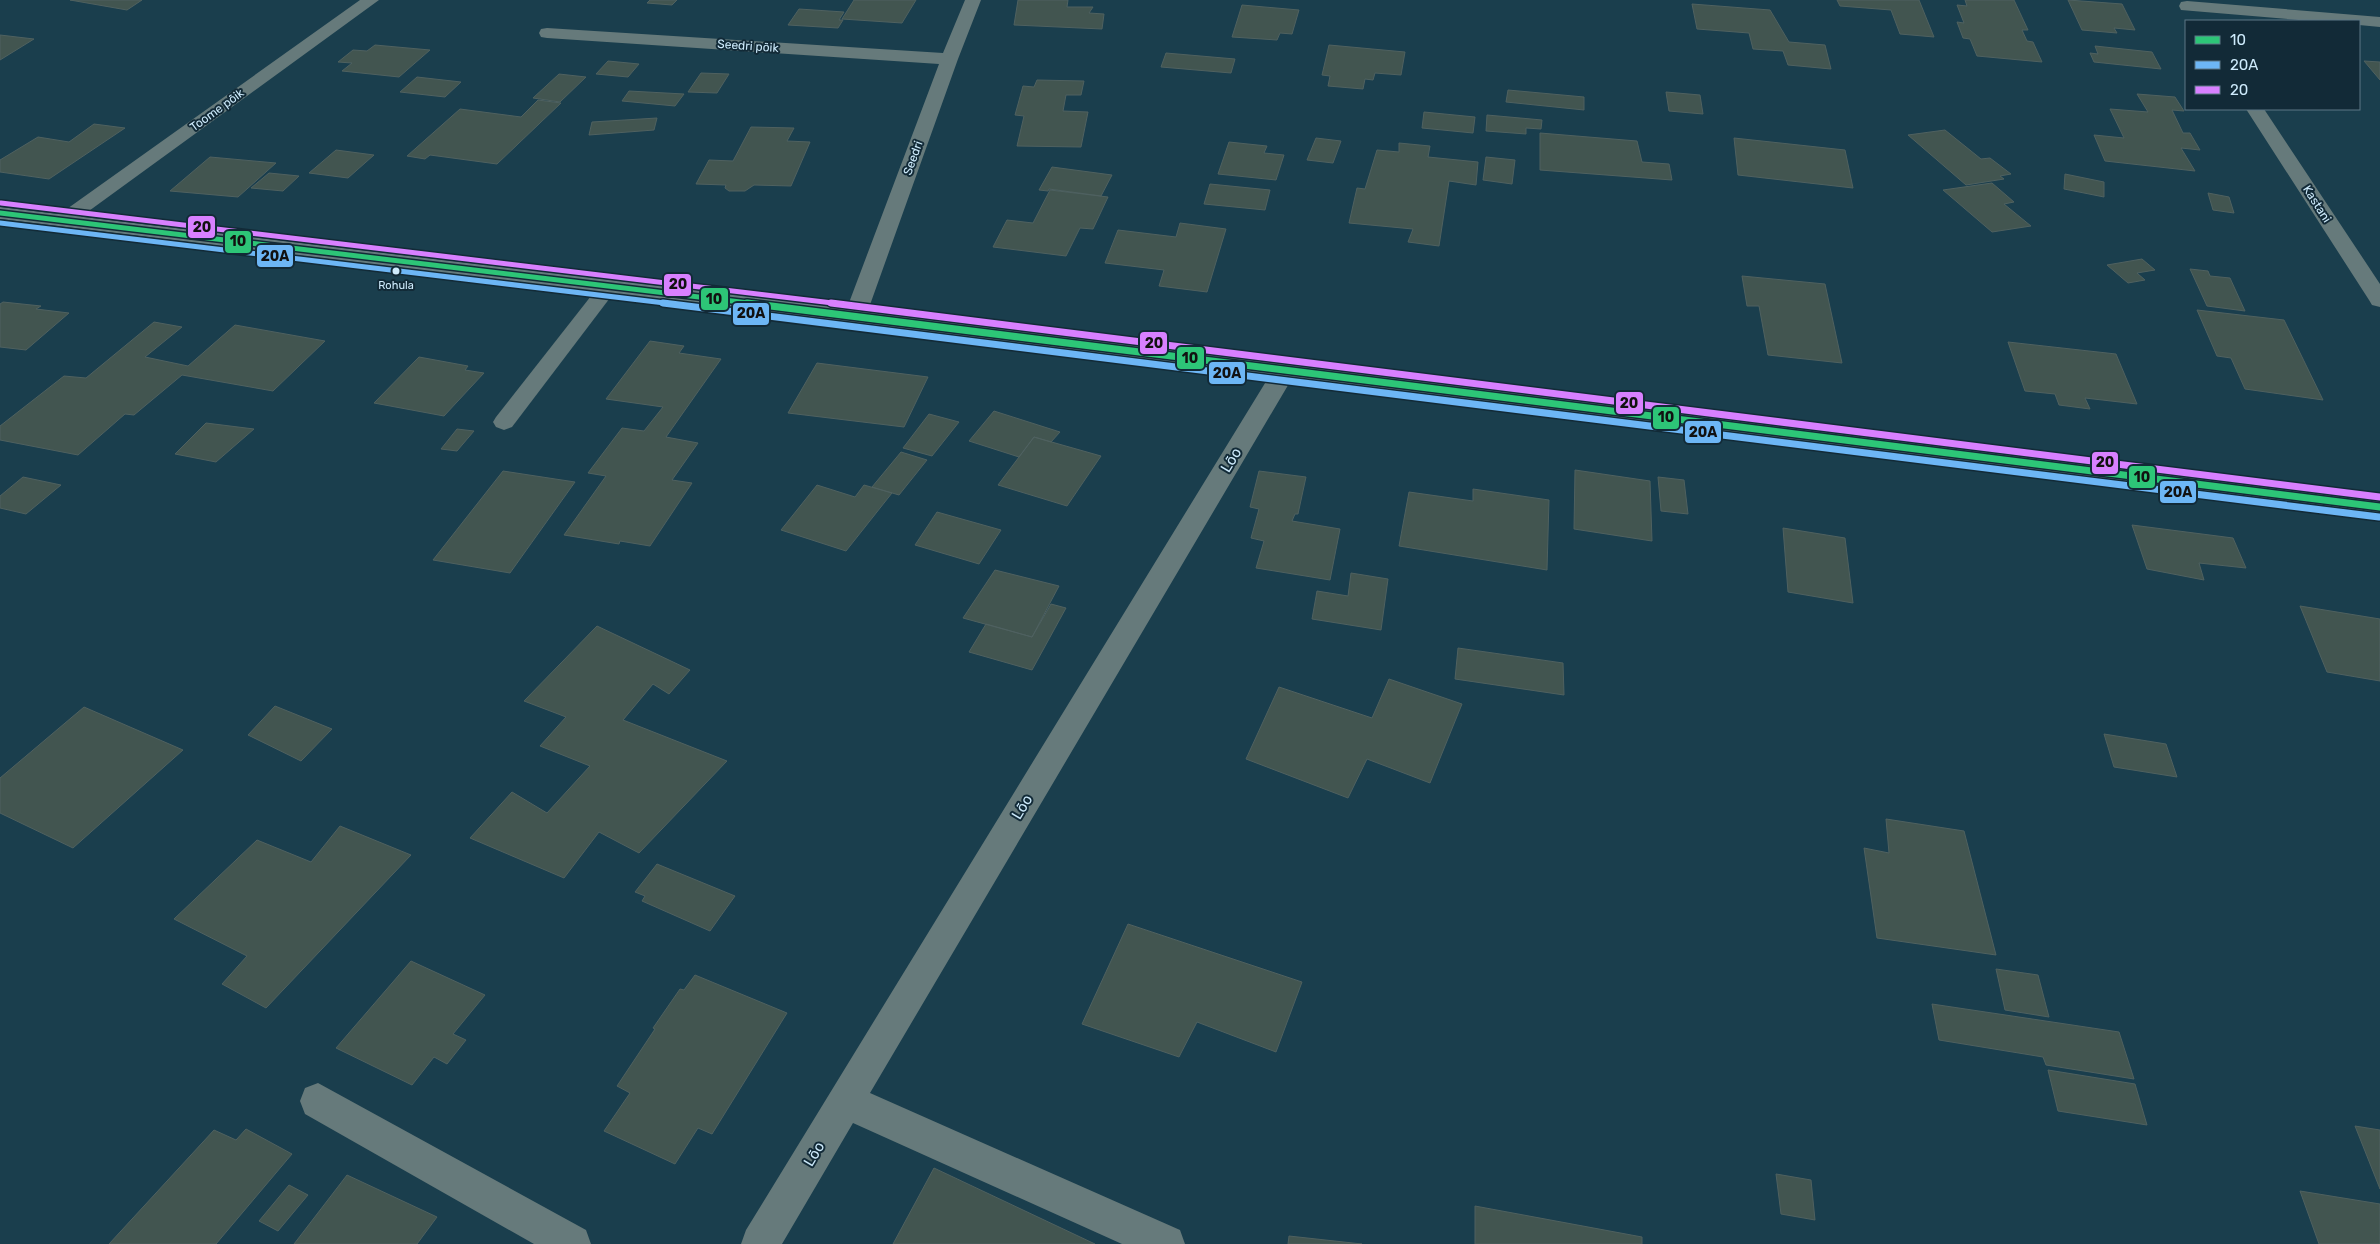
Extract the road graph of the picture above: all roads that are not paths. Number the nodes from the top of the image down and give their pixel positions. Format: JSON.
{"nodes":[{"id":1,"x":371,"y":0,"type":"edge"},
{"id":2,"x":973,"y":0,"type":"edge"},
{"id":3,"x":2186,"y":3,"type":"edge"},
{"id":4,"x":2197,"y":20,"type":"edge"},
{"id":5,"x":2360,"y":20,"type":"edge"},
{"id":6,"x":2360,"y":20,"type":"edge"},
{"id":7,"x":2380,"y":22,"type":"edge"},
{"id":8,"x":548,"y":33,"type":"dead end"},
{"id":9,"x":949,"y":59,"type":"junction"},
{"id":10,"x":2256,"y":110,"type":"edge"},
{"id":11,"x":0,"y":213,"type":"edge"},
{"id":12,"x":64,"y":220,"type":"junction"},
{"id":13,"x":609,"y":286,"type":"junction"},
{"id":14,"x":2380,"y":300,"type":"edge"},
{"id":15,"x":855,"y":316,"type":"junction"},
{"id":16,"x":1285,"y":370,"type":"junction"},
{"id":17,"x":504,"y":422,"type":"dead end"},
{"id":18,"x":2380,"y":507,"type":"edge"},
{"id":19,"x":318,"y":1101,"type":"dead end"},
{"id":20,"x":846,"y":1101,"type":"junction"},
{"id":21,"x":572,"y":1244,"type":"edge"},
{"id":22,"x":760,"y":1244,"type":"edge"},
{"id":23,"x":1166,"y":1244,"type":"edge"}],
"edges":[{"from":1,"to":12,"type":"street","name":"Toome põik"},
{"from":2,"to":9,"type":"street","name":"Seedri"},
{"from":3,"to":4,"type":"street"},
{"from":3,"to":6,"type":"street"},
{"from":5,"to":7,"type":"street"},
{"from":8,"to":9,"type":"street","name":"Seedri põik"},
{"from":9,"to":15,"type":"street","name":"Seedri"},
{"from":10,"to":14,"type":"street","name":"Kastani"},
{"from":11,"to":12,"type":"main road"},
{"from":12,"to":13,"type":"main road"},
{"from":13,"to":15,"type":"main road"},
{"from":13,"to":17,"type":"lane"},
{"from":15,"to":16,"type":"main road"},
{"from":16,"to":18,"type":"main road"},
{"from":16,"to":20,"type":"street","name":"Lõo"},
{"from":19,"to":21,"type":"street"},
{"from":20,"to":22,"type":"street","name":"Lõo"},
{"from":20,"to":23,"type":"street"}]}
